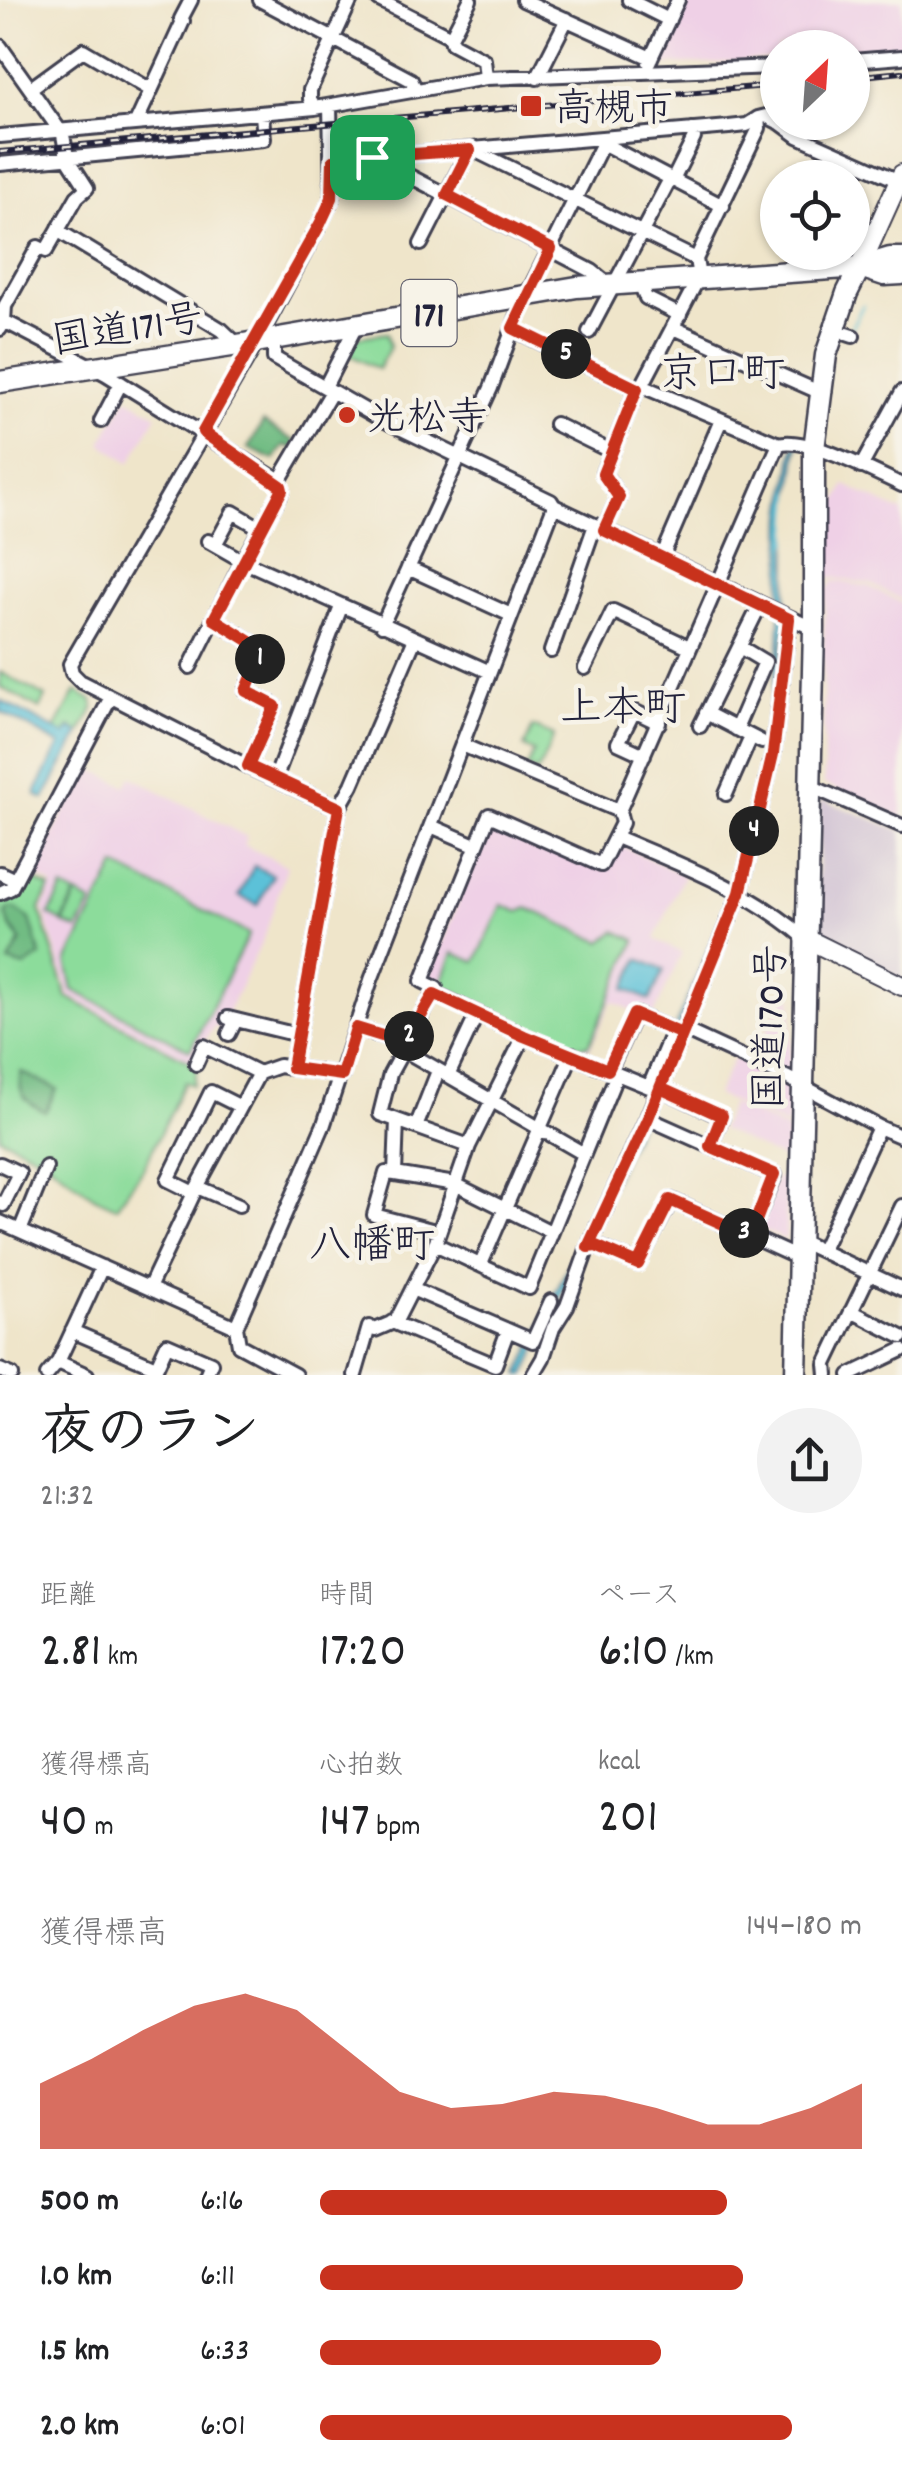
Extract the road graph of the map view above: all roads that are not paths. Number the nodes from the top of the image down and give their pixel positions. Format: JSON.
{"nodes":[{"id":1,"x":191,"y":0,"type":"edge"},
{"id":2,"x":260,"y":0,"type":"edge"},
{"id":3,"x":351,"y":0,"type":"edge"},
{"id":4,"x":379,"y":0,"type":"edge"},
{"id":5,"x":470,"y":0,"type":"edge"},
{"id":6,"x":523,"y":0,"type":"edge"},
{"id":7,"x":629,"y":0,"type":"edge"},
{"id":8,"x":678,"y":0,"type":"edge"},
{"id":9,"x":567,"y":19,"type":"junction"},
{"id":10,"x":668,"y":20,"type":"junction"},
{"id":11,"x":451,"y":37,"type":"junction"},
{"id":12,"x":333,"y":38,"type":"junction"},
{"id":13,"x":0,"y":46,"type":"edge"},
{"id":14,"x":902,"y":57,"type":"edge"},
{"id":15,"x":650,"y":58,"type":"junction"},
{"id":16,"x":870,"y":60,"type":"edge"},
{"id":17,"x":760,"y":68,"type":"edge"},
{"id":18,"x":644,"y":73,"type":"junction"},
{"id":19,"x":486,"y":78,"type":"junction"},
{"id":20,"x":538,"y":78,"type":"junction"},
{"id":21,"x":30,"y":88,"type":"junction"},
{"id":22,"x":151,"y":90,"type":"junction"},
{"id":23,"x":416,"y":90,"type":"junction"},
{"id":24,"x":330,"y":106,"type":"junction"},
{"id":25,"x":314,"y":108,"type":"junction"},
{"id":26,"x":262,"y":114,"type":"junction"},
{"id":27,"x":758,"y":118,"type":"joint"},
{"id":28,"x":136,"y":123,"type":"junction"},
{"id":29,"x":58,"y":130,"type":"junction"},
{"id":30,"x":692,"y":130,"type":"junction"},
{"id":31,"x":0,"y":136,"type":"edge"},
{"id":32,"x":808,"y":140,"type":"edge"},
{"id":33,"x":605,"y":142,"type":"junction"},
{"id":34,"x":471,"y":150,"type":"junction"},
{"id":35,"x":372,"y":157,"type":"junction"},
{"id":36,"x":67,"y":158,"type":"junction"},
{"id":37,"x":333,"y":161,"type":"junction"},
{"id":38,"x":0,"y":164,"type":"edge"},
{"id":39,"x":901,"y":178,"type":"edge"},
{"id":40,"x":672,"y":180,"type":"junction"},
{"id":41,"x":447,"y":195,"type":"junction"},
{"id":42,"x":576,"y":200,"type":"junction"},
{"id":43,"x":723,"y":206,"type":"junction"},
{"id":44,"x":60,"y":228,"type":"junction"},
{"id":45,"x":641,"y":234,"type":"junction"},
{"id":46,"x":421,"y":244,"type":"dead end"},
{"id":47,"x":870,"y":245,"type":"edge"},
{"id":48,"x":551,"y":249,"type":"junction"},
{"id":49,"x":902,"y":258,"type":"edge"},
{"id":50,"x":870,"y":264,"type":"edge"},
{"id":51,"x":697,"y":268,"type":"junction"},
{"id":52,"x":760,"y":268,"type":"edge"},
{"id":53,"x":859,"y":270,"type":"edge"},
{"id":54,"x":869,"y":270,"type":"edge"},
{"id":55,"x":902,"y":274,"type":"edge"},
{"id":56,"x":639,"y":281,"type":"junction"},
{"id":57,"x":611,"y":284,"type":"junction"},
{"id":58,"x":527,"y":296,"type":"junction"},
{"id":59,"x":677,"y":321,"type":"junction"},
{"id":60,"x":358,"y":324,"type":"junction"},
{"id":61,"x":2,"y":325,"type":"edge"},
{"id":62,"x":513,"y":328,"type":"junction"},
{"id":63,"x":590,"y":332,"type":"dead end"},
{"id":64,"x":260,"y":346,"type":"junction"},
{"id":65,"x":92,"y":367,"type":"junction"},
{"id":66,"x":0,"y":382,"type":"edge"},
{"id":67,"x":122,"y":384,"type":"junction"},
{"id":68,"x":640,"y":387,"type":"junction"},
{"id":69,"x":328,"y":390,"type":"junction"},
{"id":70,"x":820,"y":392,"type":"junction"},
{"id":71,"x":902,"y":392,"type":"edge"},
{"id":72,"x":722,"y":420,"type":"junction"},
{"id":73,"x":101,"y":421,"type":"dead end"},
{"id":74,"x":555,"y":424,"type":"dead end"},
{"id":75,"x":203,"y":432,"type":"junction"},
{"id":76,"x":796,"y":445,"type":"junction"},
{"id":77,"x":612,"y":452,"type":"junction"},
{"id":78,"x":459,"y":457,"type":"junction"},
{"id":79,"x":862,"y":467,"type":"junction"},
{"id":80,"x":900,"y":479,"type":"edge"},
{"id":81,"x":279,"y":481,"type":"junction"},
{"id":82,"x":554,"y":506,"type":"junction"},
{"id":83,"x":262,"y":528,"type":"junction"},
{"id":84,"x":600,"y":528,"type":"junction"},
{"id":85,"x":662,"y":556,"type":"junction"},
{"id":86,"x":243,"y":561,"type":"junction"},
{"id":87,"x":408,"y":568,"type":"junction"},
{"id":88,"x":716,"y":583,"type":"junction"},
{"id":89,"x":760,"y":604,"type":"junction"},
{"id":90,"x":341,"y":607,"type":"junction"},
{"id":91,"x":511,"y":615,"type":"junction"},
{"id":92,"x":785,"y":617,"type":"junction"},
{"id":93,"x":214,"y":619,"type":"junction"},
{"id":94,"x":382,"y":624,"type":"junction"},
{"id":95,"x":814,"y":629,"type":"junction"},
{"id":96,"x":415,"y":639,"type":"junction"},
{"id":97,"x":689,"y":647,"type":"junction"},
{"id":98,"x":740,"y":647,"type":"junction"},
{"id":99,"x":550,"y":651,"type":"dead end"},
{"id":100,"x":190,"y":668,"type":"dead end"},
{"id":101,"x":585,"y":668,"type":"dead end"},
{"id":102,"x":490,"y":672,"type":"junction"},
{"id":103,"x":111,"y":697,"type":"junction"},
{"id":104,"x":659,"y":723,"type":"junction"},
{"id":105,"x":736,"y":729,"type":"junction"},
{"id":106,"x":462,"y":745,"type":"junction"},
{"id":107,"x":644,"y":755,"type":"junction"},
{"id":108,"x":248,"y":766,"type":"junction"},
{"id":109,"x":275,"y":780,"type":"junction"},
{"id":110,"x":808,"y":785,"type":"junction"},
{"id":111,"x":726,"y":794,"type":"dead end"},
{"id":112,"x":339,"y":808,"type":"junction"},
{"id":113,"x":619,"y":811,"type":"junction"},
{"id":114,"x":432,"y":826,"type":"junction"},
{"id":115,"x":902,"y":826,"type":"edge"},
{"id":116,"x":616,"y":836,"type":"junction"},
{"id":117,"x":475,"y":845,"type":"junction"},
{"id":118,"x":0,"y":872,"type":"edge"},
{"id":119,"x":15,"y":880,"type":"junction"},
{"id":120,"x":0,"y":893,"type":"edge"},
{"id":121,"x":740,"y":893,"type":"junction"},
{"id":122,"x":804,"y":938,"type":"junction"},
{"id":123,"x":902,"y":986,"type":"edge"},
{"id":124,"x":434,"y":994,"type":"junction"},
{"id":125,"x":478,"y":1014,"type":"junction"},
{"id":126,"x":356,"y":1028,"type":"junction"},
{"id":127,"x":680,"y":1031,"type":"junction"},
{"id":128,"x":229,"y":1034,"type":"dead end"},
{"id":129,"x":298,"y":1035,"type":"junction"},
{"id":130,"x":524,"y":1036,"type":"junction"},
{"id":131,"x":403,"y":1046,"type":"junction"},
{"id":132,"x":572,"y":1054,"type":"junction"},
{"id":133,"x":196,"y":1064,"type":"dead end"},
{"id":134,"x":292,"y":1068,"type":"junction"},
{"id":135,"x":613,"y":1072,"type":"junction"},
{"id":136,"x":259,"y":1074,"type":"junction"},
{"id":137,"x":443,"y":1074,"type":"junction"},
{"id":138,"x":342,"y":1075,"type":"junction"},
{"id":139,"x":801,"y":1086,"type":"junction"},
{"id":140,"x":660,"y":1088,"type":"junction"},
{"id":141,"x":491,"y":1100,"type":"junction"},
{"id":142,"x":239,"y":1106,"type":"junction"},
{"id":143,"x":648,"y":1118,"type":"junction"},
{"id":144,"x":396,"y":1120,"type":"junction"},
{"id":145,"x":416,"y":1127,"type":"junction"},
{"id":146,"x":539,"y":1127,"type":"junction"},
{"id":147,"x":880,"y":1127,"type":"junction"},
{"id":148,"x":902,"y":1137,"type":"edge"},
{"id":149,"x":469,"y":1146,"type":"junction"},
{"id":150,"x":710,"y":1146,"type":"junction"},
{"id":151,"x":584,"y":1154,"type":"junction"},
{"id":152,"x":781,"y":1160,"type":"dead end"},
{"id":153,"x":0,"y":1164,"type":"edge"},
{"id":154,"x":46,"y":1167,"type":"dead end"},
{"id":155,"x":395,"y":1174,"type":"junction"},
{"id":156,"x":774,"y":1174,"type":"junction"},
{"id":157,"x":455,"y":1184,"type":"junction"},
{"id":158,"x":195,"y":1190,"type":"junction"},
{"id":159,"x":0,"y":1203,"type":"edge"},
{"id":160,"x":239,"y":1205,"type":"dead end"},
{"id":161,"x":505,"y":1206,"type":"junction"},
{"id":162,"x":902,"y":1206,"type":"edge"},
{"id":163,"x":0,"y":1222,"type":"edge"},
{"id":164,"x":20,"y":1231,"type":"junction"},
{"id":165,"x":551,"y":1232,"type":"junction"},
{"id":166,"x":750,"y":1236,"type":"junction"},
{"id":167,"x":437,"y":1238,"type":"junction"},
{"id":168,"x":588,"y":1247,"type":"junction"},
{"id":169,"x":798,"y":1249,"type":"junction"},
{"id":170,"x":822,"y":1250,"type":"junction"},
{"id":171,"x":480,"y":1264,"type":"junction"},
{"id":172,"x":102,"y":1267,"type":"junction"},
{"id":173,"x":870,"y":1273,"type":"junction"},
{"id":174,"x":149,"y":1288,"type":"junction"},
{"id":175,"x":529,"y":1288,"type":"junction"},
{"id":176,"x":412,"y":1289,"type":"junction"},
{"id":177,"x":902,"y":1289,"type":"edge"},
{"id":178,"x":551,"y":1300,"type":"junction"},
{"id":179,"x":565,"y":1308,"type":"junction"},
{"id":180,"x":852,"y":1311,"type":"junction"},
{"id":181,"x":392,"y":1322,"type":"junction"},
{"id":182,"x":236,"y":1327,"type":"junction"},
{"id":183,"x":508,"y":1330,"type":"junction"},
{"id":184,"x":72,"y":1331,"type":"junction"},
{"id":185,"x":902,"y":1336,"type":"edge"},
{"id":186,"x":902,"y":1350,"type":"edge"},
{"id":187,"x":58,"y":1362,"type":"junction"},
{"id":188,"x":867,"y":1366,"type":"junction"},
{"id":189,"x":155,"y":1371,"type":"edge"},
{"id":190,"x":47,"y":1375,"type":"edge"},
{"id":191,"x":87,"y":1375,"type":"edge"},
{"id":192,"x":206,"y":1375,"type":"edge"},
{"id":193,"x":295,"y":1375,"type":"edge"},
{"id":194,"x":355,"y":1375,"type":"edge"},
{"id":195,"x":533,"y":1375,"type":"edge"},
{"id":196,"x":796,"y":1375,"type":"edge"},
{"id":197,"x":828,"y":1375,"type":"edge"},
{"id":198,"x":850,"y":1375,"type":"edge"},
{"id":199,"x":884,"y":1375,"type":"edge"}],
"edges":[{"from":1,"to":22,"type":"street"},
{"from":2,"to":12,"type":"street"},
{"from":3,"to":12,"type":"street"},
{"from":4,"to":11,"type":"street"},
{"from":5,"to":11,"type":"street"},
{"from":6,"to":9,"type":"street"},
{"from":7,"to":10,"type":"street"},
{"from":8,"to":10,"type":"street"},
{"from":9,"to":15,"type":"street"},
{"from":9,"to":20,"type":"street"},
{"from":10,"to":15,"type":"street"},
{"from":11,"to":19,"type":"street"},
{"from":12,"to":23,"type":"street"},
{"from":12,"to":25,"type":"street"},
{"from":13,"to":21,"type":"street"},
{"from":14,"to":16,"type":"street"},
{"from":15,"to":18,"type":"street"},
{"from":17,"to":18,"type":"street"},
{"from":18,"to":20,"type":"street"},
{"from":19,"to":20,"type":"street"},
{"from":19,"to":23,"type":"street"},
{"from":21,"to":22,"type":"street"},
{"from":21,"to":29,"type":"street"},
{"from":22,"to":28,"type":"street"},
{"from":23,"to":24,"type":"street"},
{"from":24,"to":25,"type":"street"},
{"from":24,"to":37,"type":"street"},
{"from":25,"to":26,"type":"street"},
{"from":26,"to":28,"type":"street"},
{"from":26,"to":36,"type":"street"},
{"from":27,"to":30,"type":"street"},
{"from":27,"to":43,"type":"street"},
{"from":28,"to":29,"type":"street"},
{"from":29,"to":31,"type":"street"},
{"from":29,"to":36,"type":"street"},
{"from":30,"to":33,"type":"street"},
{"from":30,"to":40,"type":"street"},
{"from":32,"to":39,"type":"street"},
{"from":33,"to":34,"type":"street"},
{"from":33,"to":40,"type":"street"},
{"from":33,"to":42,"type":"street"},
{"from":34,"to":35,"type":"street"},
{"from":34,"to":41,"type":"street"},
{"from":34,"to":42,"type":"street"},
{"from":35,"to":37,"type":"street"},
{"from":35,"to":41,"type":"street"},
{"from":36,"to":38,"type":"street"},
{"from":36,"to":44,"type":"street"},
{"from":37,"to":64,"type":"street"},
{"from":39,"to":47,"type":"main road"},
{"from":40,"to":43,"type":"street"},
{"from":40,"to":45,"type":"street"},
{"from":41,"to":46,"type":"street"},
{"from":41,"to":48,"type":"street"},
{"from":42,"to":45,"type":"street"},
{"from":42,"to":48,"type":"street"},
{"from":43,"to":51,"type":"street"},
{"from":44,"to":61,"type":"street"},
{"from":44,"to":64,"type":"street"},
{"from":45,"to":51,"type":"street"},
{"from":45,"to":57,"type":"street"},
{"from":48,"to":57,"type":"street"},
{"from":48,"to":58,"type":"street"},
{"from":49,"to":50,"type":"highway","name":"国道171号","number":"171"},
{"from":51,"to":52,"type":"highway","name":"国道171号","number":"171"},
{"from":51,"to":56,"type":"highway","name":"国道171号","number":"171"},
{"from":51,"to":59,"type":"street"},
{"from":53,"to":70,"type":"highway","name":"国道170号"},
{"from":54,"to":55,"type":"highway","name":"国道171号","number":"171"},
{"from":56,"to":57,"type":"highway","name":"国道171号","number":"171"},
{"from":56,"to":59,"type":"street"},
{"from":57,"to":58,"type":"highway","name":"国道171号","number":"171"},
{"from":57,"to":63,"type":"street"},
{"from":58,"to":60,"type":"highway","name":"国道171号","number":"171"},
{"from":58,"to":62,"type":"street"},
{"from":59,"to":68,"type":"street"},
{"from":59,"to":70,"type":"street"},
{"from":60,"to":64,"type":"highway","name":"国道171号","number":"171"},
{"from":60,"to":69,"type":"street"},
{"from":61,"to":65,"type":"street"},
{"from":62,"to":68,"type":"street"},
{"from":62,"to":78,"type":"street"},
{"from":64,"to":65,"type":"highway","name":"国道171号","number":"171"},
{"from":64,"to":69,"type":"street"},
{"from":64,"to":75,"type":"street"},
{"from":65,"to":66,"type":"highway","name":"国道171号","number":"171"},
{"from":65,"to":67,"type":"street"},
{"from":67,"to":73,"type":"street"},
{"from":67,"to":75,"type":"street"},
{"from":68,"to":72,"type":"street"},
{"from":68,"to":77,"type":"street"},
{"from":69,"to":78,"type":"street"},
{"from":69,"to":81,"type":"street"},
{"from":70,"to":76,"type":"highway","name":"国道170号"},
{"from":71,"to":79,"type":"street"},
{"from":72,"to":76,"type":"street"},
{"from":72,"to":85,"type":"street"},
{"from":74,"to":77,"type":"street"},
{"from":75,"to":81,"type":"street"},
{"from":75,"to":103,"type":"street"},
{"from":76,"to":79,"type":"street"},
{"from":76,"to":88,"type":"street"},
{"from":76,"to":95,"type":"highway","name":"国道170号"},
{"from":77,"to":84,"type":"street"},
{"from":78,"to":82,"type":"street"},
{"from":78,"to":87,"type":"street"},
{"from":79,"to":80,"type":"street"},
{"from":81,"to":83,"type":"street"},
{"from":82,"to":84,"type":"street"},
{"from":82,"to":91,"type":"street"},
{"from":83,"to":86,"type":"street"},
{"from":83,"to":86,"type":"street"},
{"from":84,"to":85,"type":"street"},
{"from":84,"to":99,"type":"street"},
{"from":85,"to":88,"type":"street"},
{"from":86,"to":90,"type":"street"},
{"from":86,"to":93,"type":"street"},
{"from":87,"to":91,"type":"street"},
{"from":87,"to":94,"type":"street"},
{"from":88,"to":89,"type":"street"},
{"from":88,"to":97,"type":"street"},
{"from":89,"to":92,"type":"street"},
{"from":89,"to":98,"type":"street"},
{"from":90,"to":94,"type":"street"},
{"from":90,"to":109,"type":"street"},
{"from":91,"to":102,"type":"street"},
{"from":92,"to":95,"type":"street"},
{"from":92,"to":121,"type":"street"},
{"from":93,"to":100,"type":"street"},
{"from":93,"to":108,"type":"street"},
{"from":94,"to":96,"type":"street"},
{"from":95,"to":110,"type":"highway","name":"国道170号"},
{"from":96,"to":102,"type":"street"},
{"from":96,"to":112,"type":"street"},
{"from":97,"to":101,"type":"street"},
{"from":97,"to":104,"type":"street"},
{"from":98,"to":105,"type":"street"},
{"from":98,"to":105,"type":"street"},
{"from":102,"to":106,"type":"street"},
{"from":103,"to":108,"type":"street"},
{"from":103,"to":119,"type":"street"},
{"from":104,"to":107,"type":"street"},
{"from":104,"to":107,"type":"street"},
{"from":105,"to":111,"type":"street"},
{"from":106,"to":113,"type":"street"},
{"from":106,"to":114,"type":"street"},
{"from":107,"to":113,"type":"street"},
{"from":108,"to":109,"type":"street"},
{"from":109,"to":112,"type":"street"},
{"from":110,"to":115,"type":"street"},
{"from":110,"to":122,"type":"highway","name":"国道170号"},
{"from":112,"to":129,"type":"street"},
{"from":113,"to":116,"type":"street"},
{"from":114,"to":117,"type":"street"},
{"from":114,"to":126,"type":"street"},
{"from":116,"to":117,"type":"street"},
{"from":116,"to":121,"type":"street"},
{"from":117,"to":124,"type":"street"},
{"from":118,"to":119,"type":"street"},
{"from":119,"to":120,"type":"street"},
{"from":121,"to":122,"type":"street"},
{"from":121,"to":127,"type":"street"},
{"from":122,"to":123,"type":"main road"},
{"from":122,"to":139,"type":"highway","name":"国道170号"},
{"from":124,"to":125,"type":"street"},
{"from":124,"to":131,"type":"street"},
{"from":125,"to":130,"type":"street"},
{"from":125,"to":137,"type":"street"},
{"from":126,"to":131,"type":"street"},
{"from":126,"to":138,"type":"street"},
{"from":127,"to":135,"type":"street"},
{"from":127,"to":135,"type":"street"},
{"from":127,"to":139,"type":"street"},
{"from":127,"to":140,"type":"street"},
{"from":128,"to":129,"type":"street"},
{"from":129,"to":134,"type":"street"},
{"from":130,"to":132,"type":"street"},
{"from":130,"to":141,"type":"street"},
{"from":131,"to":137,"type":"street"},
{"from":131,"to":144,"type":"street"},
{"from":132,"to":135,"type":"street"},
{"from":132,"to":146,"type":"street"},
{"from":133,"to":136,"type":"street"},
{"from":134,"to":136,"type":"street"},
{"from":134,"to":138,"type":"street"},
{"from":135,"to":151,"type":"street"},
{"from":136,"to":142,"type":"street"},
{"from":137,"to":141,"type":"street"},
{"from":137,"to":145,"type":"street"},
{"from":138,"to":182,"type":"street"},
{"from":139,"to":147,"type":"street"},
{"from":139,"to":169,"type":"highway","name":"国道170号"},
{"from":140,"to":143,"type":"street"},
{"from":140,"to":150,"type":"street"},
{"from":141,"to":146,"type":"street"},
{"from":141,"to":149,"type":"street"},
{"from":142,"to":158,"type":"street"},
{"from":142,"to":158,"type":"street"},
{"from":143,"to":150,"type":"street"},
{"from":143,"to":168,"type":"street"},
{"from":144,"to":145,"type":"street"},
{"from":144,"to":155,"type":"street"},
{"from":145,"to":149,"type":"street"},
{"from":146,"to":151,"type":"street"},
{"from":146,"to":161,"type":"street"},
{"from":147,"to":148,"type":"street"},
{"from":147,"to":170,"type":"street"},
{"from":149,"to":157,"type":"street"},
{"from":150,"to":156,"type":"street"},
{"from":151,"to":165,"type":"street"},
{"from":152,"to":156,"type":"street"},
{"from":153,"to":159,"type":"street"},
{"from":154,"to":164,"type":"street"},
{"from":155,"to":157,"type":"street"},
{"from":155,"to":167,"type":"street"},
{"from":156,"to":166,"type":"street"},
{"from":157,"to":161,"type":"street"},
{"from":157,"to":167,"type":"street"},
{"from":158,"to":160,"type":"street"},
{"from":158,"to":174,"type":"street"},
{"from":161,"to":165,"type":"street"},
{"from":161,"to":171,"type":"street"},
{"from":162,"to":173,"type":"street"},
{"from":163,"to":164,"type":"street"},
{"from":164,"to":172,"type":"street"},
{"from":165,"to":175,"type":"street"},
{"from":166,"to":168,"type":"street"},
{"from":166,"to":169,"type":"street"},
{"from":167,"to":171,"type":"street"},
{"from":167,"to":176,"type":"street"},
{"from":168,"to":179,"type":"street"},
{"from":169,"to":170,"type":"street"},
{"from":169,"to":196,"type":"highway","name":"国道170号"},
{"from":170,"to":173,"type":"street"},
{"from":171,"to":175,"type":"street"},
{"from":172,"to":174,"type":"street"},
{"from":172,"to":184,"type":"street"},
{"from":173,"to":177,"type":"street"},
{"from":173,"to":180,"type":"street"},
{"from":174,"to":182,"type":"street"},
{"from":175,"to":178,"type":"street"},
{"from":176,"to":181,"type":"street"},
{"from":176,"to":183,"type":"street"},
{"from":178,"to":179,"type":"street"},
{"from":178,"to":183,"type":"street"},
{"from":179,"to":195,"type":"street"},
{"from":180,"to":185,"type":"street"},
{"from":180,"to":197,"type":"street"},
{"from":181,"to":183,"type":"street"},
{"from":181,"to":194,"type":"street"},
{"from":182,"to":193,"type":"street"},
{"from":184,"to":187,"type":"street"},
{"from":184,"to":189,"type":"street"},
{"from":186,"to":188,"type":"street"},
{"from":187,"to":190,"type":"street"},
{"from":187,"to":191,"type":"street"},
{"from":188,"to":198,"type":"street"},
{"from":188,"to":199,"type":"street"},
{"from":189,"to":192,"type":"street"}]}
